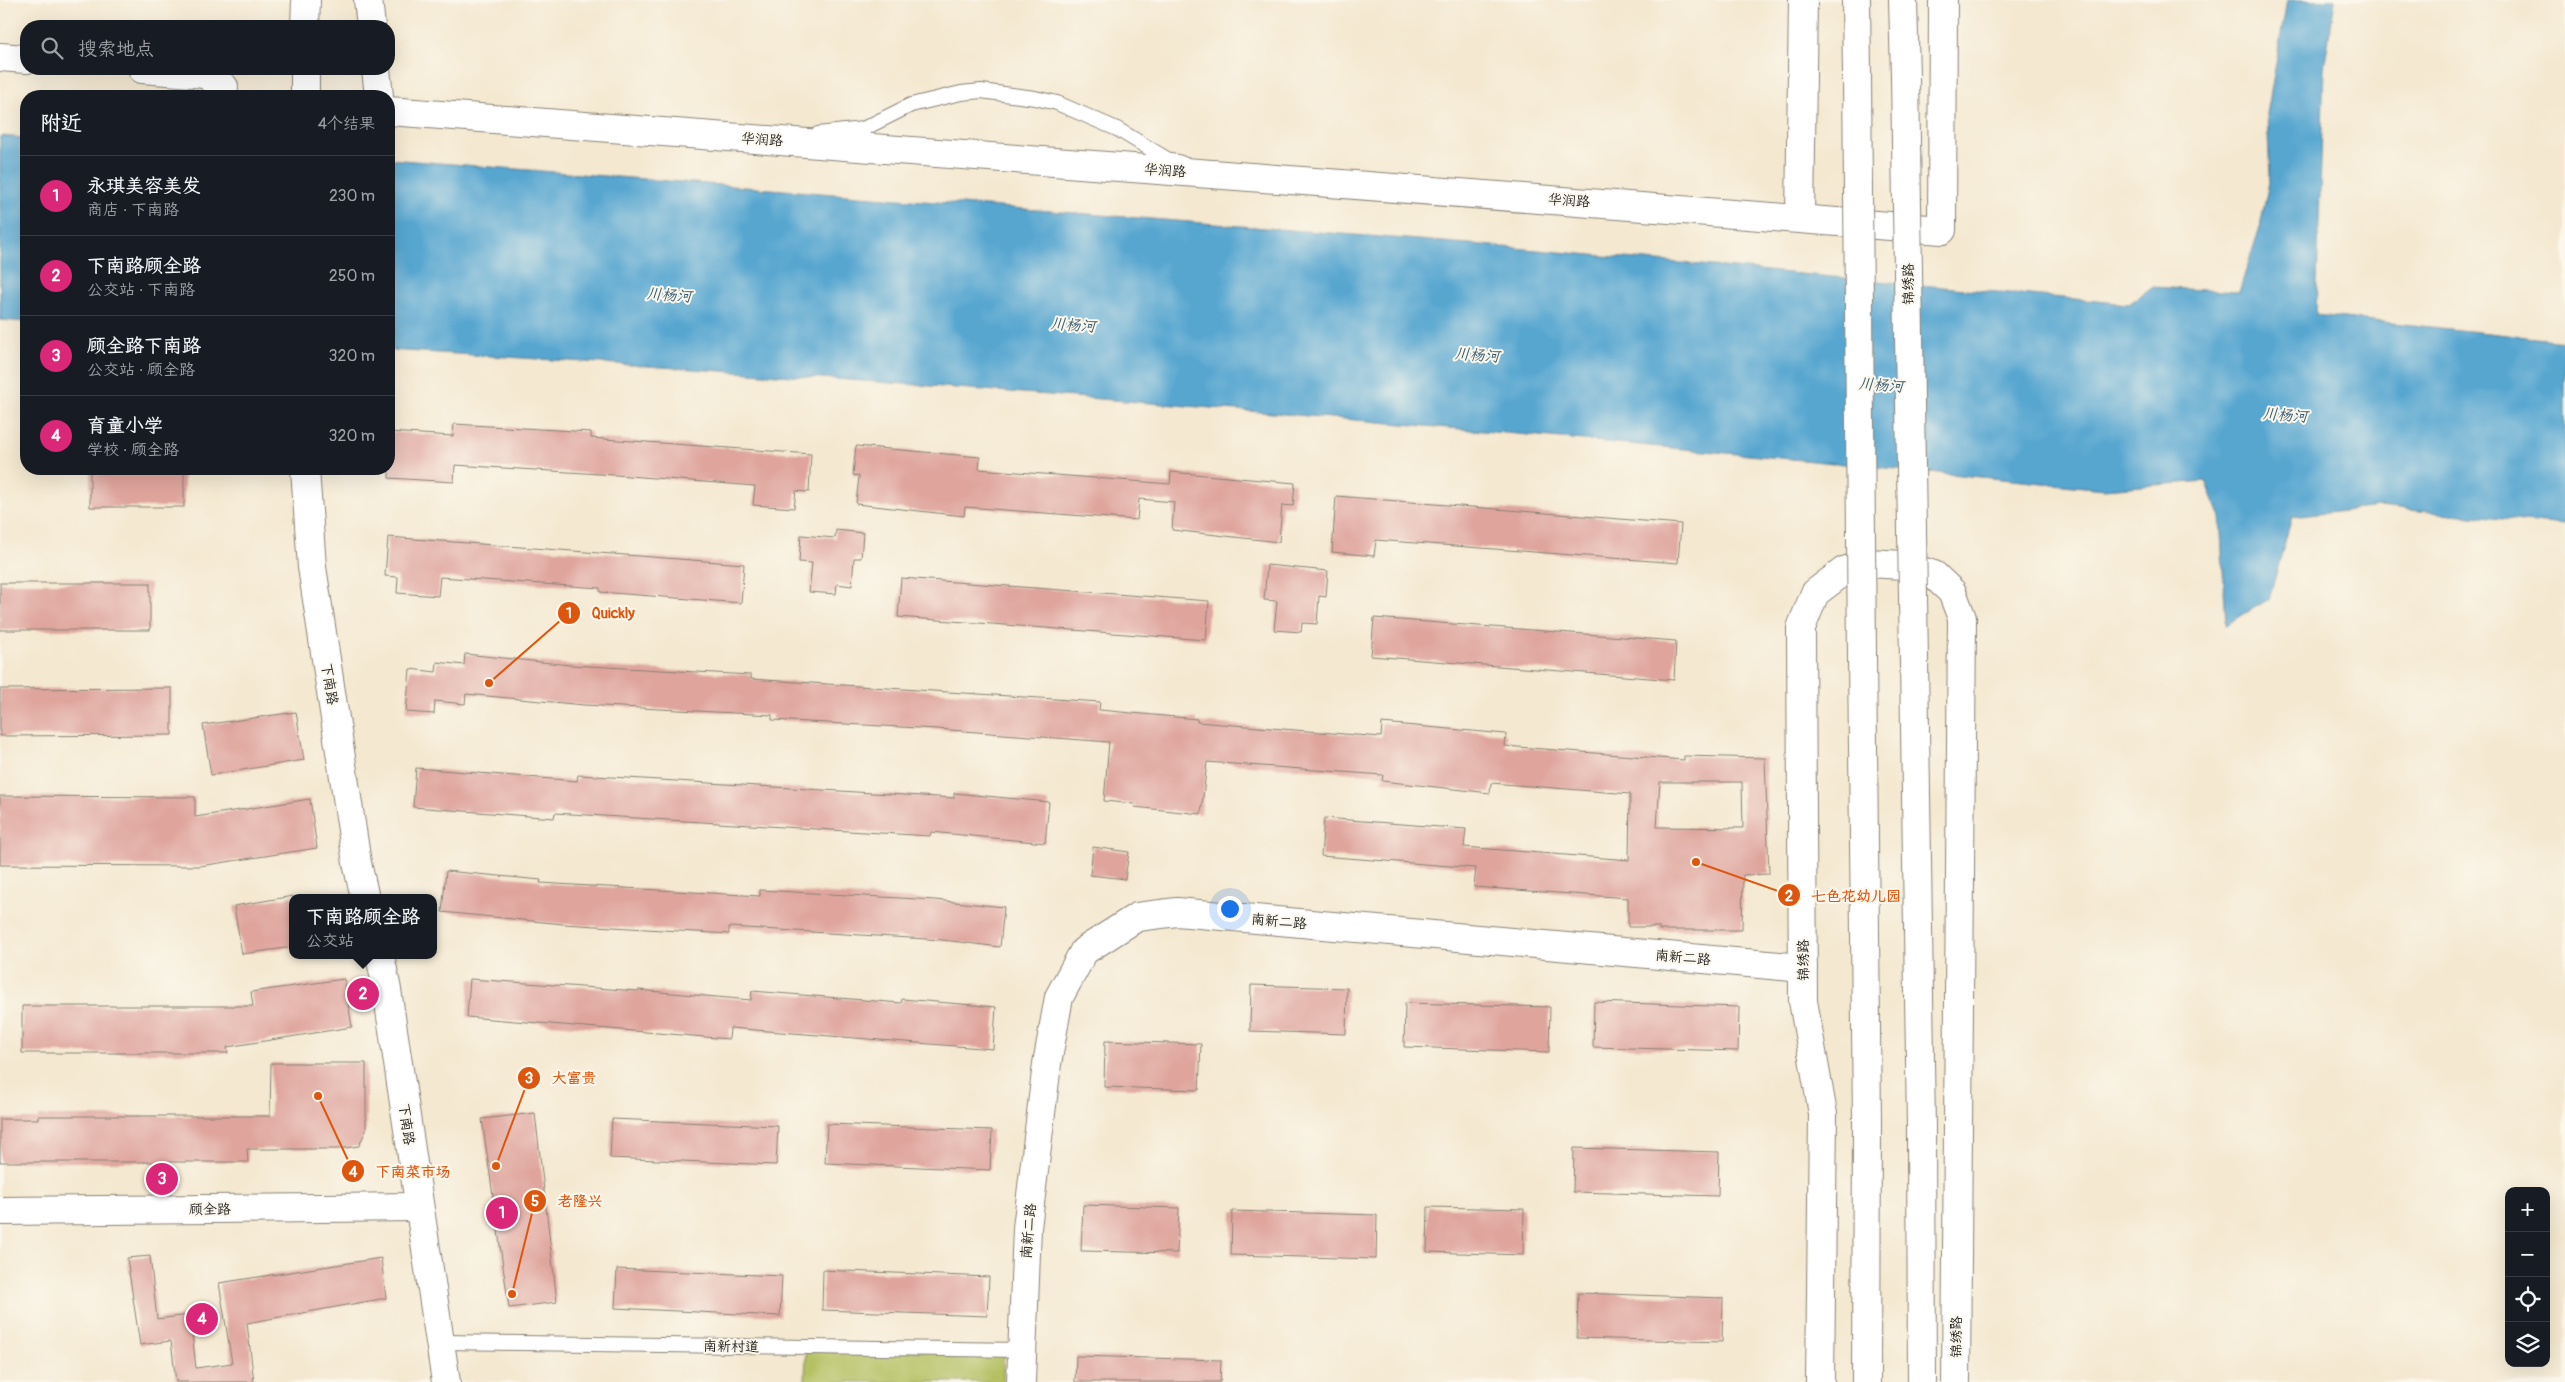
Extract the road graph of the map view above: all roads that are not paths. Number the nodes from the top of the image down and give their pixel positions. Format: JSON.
{"nodes":[{"id":1,"x":306,"y":0,"type":"edge"},
{"id":2,"x":368,"y":0,"type":"edge"},
{"id":3,"x":1803,"y":0,"type":"edge"},
{"id":4,"x":1856,"y":0,"type":"edge"},
{"id":5,"x":1903,"y":0,"type":"edge"},
{"id":6,"x":1943,"y":0,"type":"edge"},
{"id":7,"x":305,"y":20,"type":"edge"},
{"id":8,"x":370,"y":20,"type":"edge"},
{"id":9,"x":0,"y":57,"type":"edge"},
{"id":10,"x":20,"y":59,"type":"edge"},
{"id":11,"x":206,"y":75,"type":"edge"},
{"id":12,"x":377,"y":75,"type":"edge"},
{"id":13,"x":224,"y":90,"type":"edge"},
{"id":14,"x":378,"y":90,"type":"edge"},
{"id":15,"x":395,"y":111,"type":"edge"},
{"id":16,"x":766,"y":139,"type":"junction"},
{"id":17,"x":1210,"y":173,"type":"junction"},
{"id":18,"x":1800,"y":218,"type":"junction"},
{"id":19,"x":305,"y":475,"type":"edge"},
{"id":20,"x":364,"y":894,"type":"edge"},
{"id":21,"x":381,"y":959,"type":"edge"},
{"id":22,"x":1803,"y":968,"type":"junction"},
{"id":23,"x":419,"y":1207,"type":"junction"},
{"id":24,"x":0,"y":1211,"type":"edge"},
{"id":25,"x":440,"y":1342,"type":"junction"},
{"id":26,"x":1021,"y":1350,"type":"junction"},
{"id":27,"x":446,"y":1382,"type":"edge"},
{"id":28,"x":1020,"y":1382,"type":"edge"},
{"id":29,"x":1820,"y":1382,"type":"edge"},
{"id":30,"x":1866,"y":1382,"type":"edge"},
{"id":31,"x":1922,"y":1382,"type":"edge"},
{"id":32,"x":1956,"y":1382,"type":"edge"}],
"edges":[{"from":1,"to":7,"type":"street"},
{"from":2,"to":8,"type":"street"},
{"from":3,"to":18,"type":"street"},
{"from":4,"to":30,"type":"street","bridge":true},
{"from":5,"to":31,"type":"street","name":"锦绣路","bridge":true},
{"from":6,"to":18,"type":"street","name":"华润路"},
{"from":9,"to":10,"type":"street"},
{"from":11,"to":13,"type":"street"},
{"from":12,"to":14,"type":"street"},
{"from":15,"to":16,"type":"street","name":"华润路"},
{"from":16,"to":17,"type":"street","name":"华润路"},
{"from":16,"to":17,"type":"lane"},
{"from":17,"to":18,"type":"street","name":"华润路"},
{"from":19,"to":20,"type":"street","name":"下南路"},
{"from":21,"to":23,"type":"street","name":"下南路"},
{"from":22,"to":26,"type":"street","name":"南新二路"},
{"from":22,"to":29,"type":"street","name":"锦绣路"},
{"from":22,"to":32,"type":"street","name":"锦绣路"},
{"from":23,"to":24,"type":"street","name":"顾全路"},
{"from":23,"to":25,"type":"street","name":"下南路"},
{"from":25,"to":26,"type":"lane","name":"南新村道"},
{"from":25,"to":27,"type":"street","name":"下南路"},
{"from":26,"to":28,"type":"street","name":"南新二路"}]}
